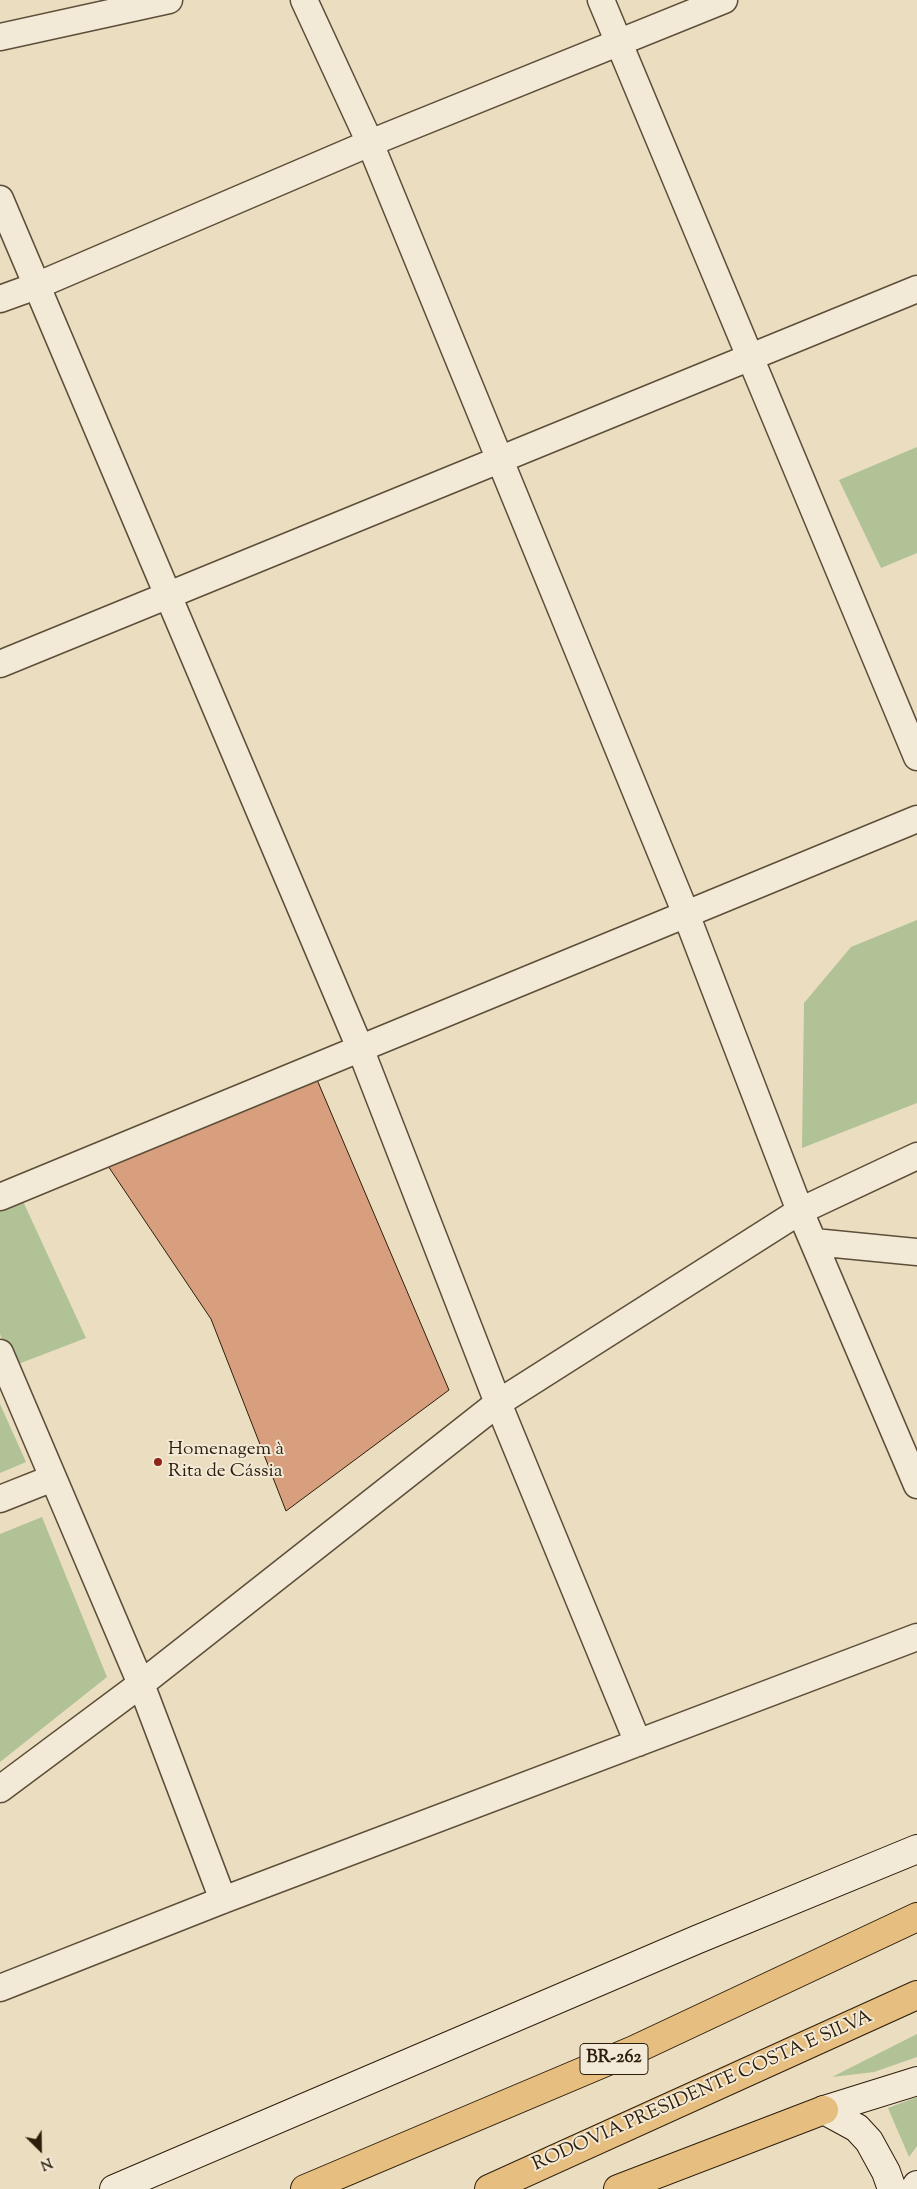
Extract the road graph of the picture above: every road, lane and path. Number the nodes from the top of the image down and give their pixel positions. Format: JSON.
{"nodes":[{"id":1,"x":169,"y":0,"type":"edge"},
{"id":2,"x":304,"y":0,"type":"edge"},
{"id":3,"x":601,"y":0,"type":"edge"},
{"id":4,"x":724,"y":0,"type":"edge"},
{"id":5,"x":0,"y":37,"type":"edge"},
{"id":6,"x":619,"y":43,"type":"junction"},
{"id":7,"x":370,"y":143,"type":"junction"},
{"id":8,"x":0,"y":199,"type":"edge"},
{"id":9,"x":36,"y":286,"type":"junction"},
{"id":10,"x":917,"y":289,"type":"edge"},
{"id":11,"x":0,"y":299,"type":"edge"},
{"id":12,"x":750,"y":357,"type":"junction"},
{"id":13,"x":500,"y":460,"type":"junction"},
{"id":14,"x":168,"y":595,"type":"junction"},
{"id":15,"x":0,"y":664,"type":"edge"},
{"id":16,"x":917,"y":757,"type":"edge"},
{"id":17,"x":917,"y":819,"type":"edge"},
{"id":18,"x":686,"y":914,"type":"junction"},
{"id":19,"x":360,"y":1048,"type":"junction"},
{"id":20,"x":917,"y":1156,"type":"edge"},
{"id":21,"x":0,"y":1197,"type":"edge"},
{"id":22,"x":800,"y":1211,"type":"junction"},
{"id":23,"x":814,"y":1242,"type":"junction"},
{"id":24,"x":917,"y":1252,"type":"edge"},
{"id":25,"x":0,"y":1353,"type":"edge"},
{"id":26,"x":498,"y":1402,"type":"junction"},
{"id":27,"x":52,"y":1478,"type":"junction"},
{"id":28,"x":917,"y":1485,"type":"edge"},
{"id":29,"x":0,"y":1499,"type":"edge"},
{"id":30,"x":917,"y":1637,"type":"edge"},
{"id":31,"x":141,"y":1684,"type":"junction"},
{"id":32,"x":638,"y":1743,"type":"junction"},
{"id":33,"x":0,"y":1790,"type":"edge"},
{"id":34,"x":917,"y":1849,"type":"edge"},
{"id":35,"x":223,"y":1900,"type":"junction"},
{"id":36,"x":917,"y":1917,"type":"edge"},
{"id":37,"x":0,"y":1988,"type":"edge"},
{"id":38,"x":917,"y":1995,"type":"edge"},
{"id":39,"x":917,"y":2081,"type":"edge"},
{"id":40,"x":824,"y":2110,"type":"junction"},
{"id":41,"x":917,"y":2186,"type":"edge"},
{"id":42,"x":114,"y":2189,"type":"edge"},
{"id":43,"x":305,"y":2189,"type":"edge"},
{"id":44,"x":490,"y":2189,"type":"edge"},
{"id":45,"x":618,"y":2189,"type":"edge"},
{"id":46,"x":892,"y":2189,"type":"edge"},
{"id":47,"x":915,"y":2189,"type":"edge"}],
"edges":[{"from":1,"to":5,"type":"street"},
{"from":2,"to":7,"type":"street"},
{"from":3,"to":6,"type":"street"},
{"from":4,"to":6,"type":"street"},
{"from":6,"to":7,"type":"street"},
{"from":6,"to":12,"type":"street"},
{"from":7,"to":9,"type":"street"},
{"from":7,"to":13,"type":"street"},
{"from":8,"to":9,"type":"street"},
{"from":9,"to":11,"type":"street"},
{"from":9,"to":14,"type":"street"},
{"from":10,"to":12,"type":"street"},
{"from":12,"to":13,"type":"street"},
{"from":12,"to":16,"type":"street"},
{"from":13,"to":14,"type":"street"},
{"from":13,"to":18,"type":"street"},
{"from":14,"to":15,"type":"street"},
{"from":14,"to":19,"type":"street"},
{"from":17,"to":18,"type":"street"},
{"from":18,"to":19,"type":"street"},
{"from":18,"to":22,"type":"street"},
{"from":19,"to":21,"type":"street"},
{"from":19,"to":26,"type":"street"},
{"from":20,"to":22,"type":"street"},
{"from":22,"to":23,"type":"street"},
{"from":22,"to":26,"type":"street"},
{"from":23,"to":24,"type":"street"},
{"from":23,"to":28,"type":"street"},
{"from":25,"to":27,"type":"street"},
{"from":26,"to":31,"type":"street"},
{"from":26,"to":32,"type":"street"},
{"from":27,"to":29,"type":"street"},
{"from":27,"to":31,"type":"street"},
{"from":30,"to":32,"type":"street"},
{"from":31,"to":33,"type":"street"},
{"from":31,"to":35,"type":"street"},
{"from":32,"to":35,"type":"street"},
{"from":34,"to":42,"type":"main road"},
{"from":35,"to":37,"type":"street"},
{"from":36,"to":43,"type":"highway","number":"BR-262"},
{"from":38,"to":44,"type":"highway","name":"RODOVIA PRESIDENTE COSTA E SILVA"},
{"from":39,"to":40,"type":"main road"},
{"from":40,"to":45,"type":"highway"},
{"from":40,"to":46,"type":"main road"},
{"from":41,"to":47,"type":"main road"}]}
